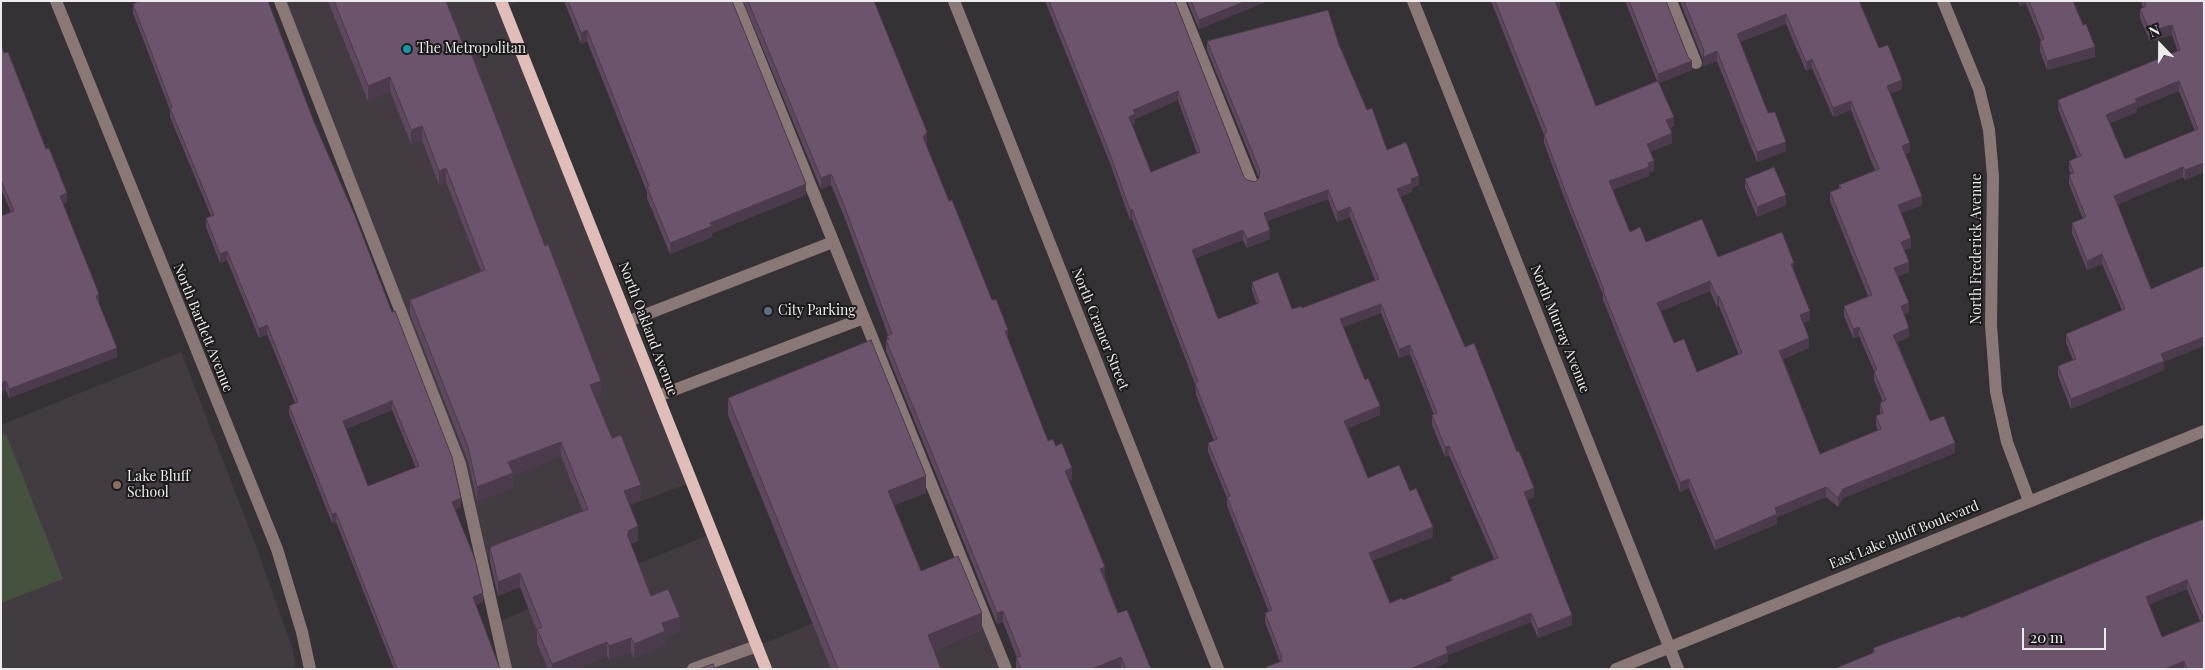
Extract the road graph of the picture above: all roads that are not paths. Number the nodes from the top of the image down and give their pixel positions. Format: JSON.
{"nodes":[{"id":1,"x":56,"y":1,"type":"edge"},
{"id":2,"x":280,"y":1,"type":"edge"},
{"id":3,"x":501,"y":1,"type":"edge"},
{"id":4,"x":736,"y":1,"type":"edge"},
{"id":5,"x":954,"y":1,"type":"edge"},
{"id":6,"x":1179,"y":1,"type":"edge"},
{"id":7,"x":1413,"y":1,"type":"edge"},
{"id":8,"x":1671,"y":1,"type":"edge"},
{"id":9,"x":1943,"y":1,"type":"edge"},
{"id":10,"x":1696,"y":63,"type":"dead end"},
{"id":11,"x":1252,"y":183,"type":"edge"},
{"id":12,"x":834,"y":242,"type":"junction"},
{"id":13,"x":864,"y":318,"type":"junction"},
{"id":14,"x":629,"y":321,"type":"junction"},
{"id":15,"x":658,"y":396,"type":"junction"},
{"id":16,"x":2204,"y":431,"type":"edge"},
{"id":17,"x":2028,"y":500,"type":"junction"},
{"id":18,"x":757,"y":646,"type":"junction"},
{"id":19,"x":1670,"y":648,"type":"junction"},
{"id":20,"x":310,"y":669,"type":"edge"},
{"id":21,"x":506,"y":669,"type":"edge"},
{"id":22,"x":693,"y":669,"type":"edge"},
{"id":23,"x":766,"y":669,"type":"edge"},
{"id":24,"x":1006,"y":669,"type":"edge"},
{"id":25,"x":1218,"y":669,"type":"edge"},
{"id":26,"x":1616,"y":669,"type":"edge"},
{"id":27,"x":1678,"y":669,"type":"edge"}],
"edges":[{"from":1,"to":20,"type":"street","name":"North Bartlett Avenue"},
{"from":2,"to":21,"type":"street"},
{"from":3,"to":14,"type":"main road","name":"North Oakland Avenue"},
{"from":4,"to":12,"type":"street"},
{"from":5,"to":25,"type":"street","name":"North Cramer Street"},
{"from":6,"to":11,"type":"street"},
{"from":7,"to":19,"type":"street","name":"North Murray Avenue"},
{"from":8,"to":10,"type":"street"},
{"from":9,"to":17,"type":"street","name":"North Frederick Avenue"},
{"from":12,"to":13,"type":"street"},
{"from":12,"to":14,"type":"street"},
{"from":13,"to":15,"type":"street"},
{"from":13,"to":24,"type":"street"},
{"from":14,"to":15,"type":"main road","name":"North Oakland Avenue"},
{"from":15,"to":18,"type":"main road","name":"North Oakland Avenue"},
{"from":16,"to":17,"type":"street","name":"East Lake Bluff Boulevard"},
{"from":17,"to":19,"type":"street","name":"East Lake Bluff Boulevard"},
{"from":18,"to":22,"type":"street"},
{"from":18,"to":23,"type":"main road","name":"North Oakland Avenue"},
{"from":19,"to":26,"type":"street","name":"East Lake Bluff Boulevard"},
{"from":19,"to":27,"type":"street","name":"North Murray Avenue"}]}
